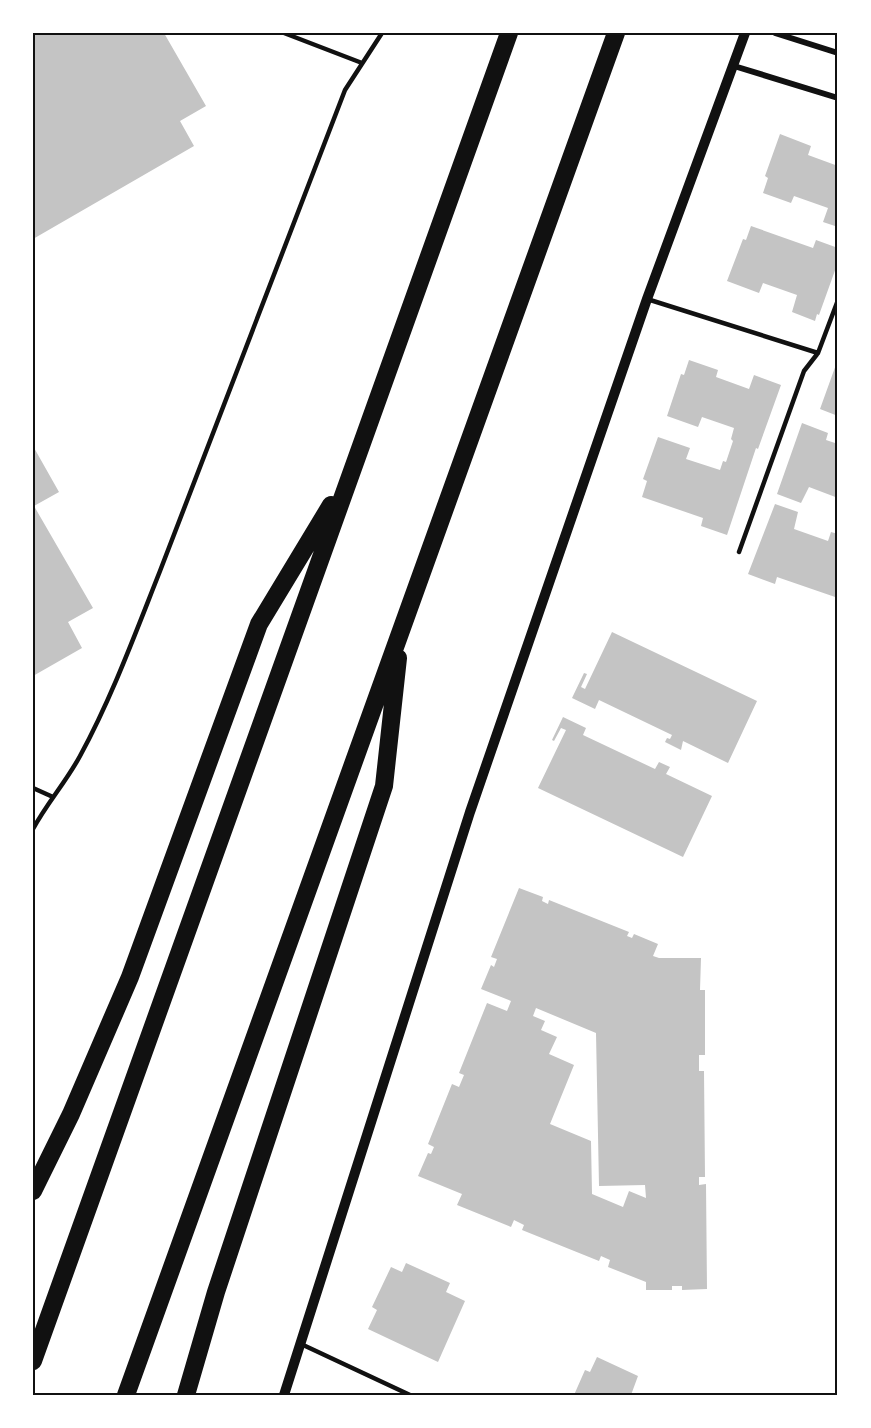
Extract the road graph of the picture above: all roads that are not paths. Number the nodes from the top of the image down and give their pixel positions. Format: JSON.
{"nodes":[{"id":1,"x":284,"y":33,"type":"edge"},
{"id":2,"x":381,"y":33,"type":"edge"},
{"id":3,"x":509,"y":33,"type":"edge"},
{"id":4,"x":616,"y":33,"type":"edge"},
{"id":5,"x":745,"y":33,"type":"edge"},
{"id":6,"x":776,"y":33,"type":"edge"},
{"id":7,"x":838,"y":54,"type":"edge"},
{"id":8,"x":362,"y":63,"type":"junction"},
{"id":9,"x":734,"y":66,"type":"junction"},
{"id":10,"x":838,"y":98,"type":"edge"},
{"id":11,"x":647,"y":299,"type":"junction"},
{"id":12,"x":838,"y":300,"type":"edge"},
{"id":13,"x":818,"y":352,"type":"junction"},
{"id":14,"x":352,"y":470,"type":"junction"},
{"id":15,"x":738,"y":552,"type":"dead end"},
{"id":16,"x":401,"y":629,"type":"junction"},
{"id":17,"x":33,"y":788,"type":"edge"},
{"id":18,"x":53,"y":797,"type":"junction"},
{"id":19,"x":33,"y":829,"type":"edge"},
{"id":20,"x":33,"y":1191,"type":"edge"},
{"id":21,"x":301,"y":1344,"type":"junction"},
{"id":22,"x":33,"y":1361,"type":"edge"},
{"id":23,"x":126,"y":1395,"type":"edge"},
{"id":24,"x":186,"y":1395,"type":"edge"},
{"id":25,"x":284,"y":1395,"type":"edge"},
{"id":26,"x":410,"y":1395,"type":"edge"}],
"edges":[{"from":1,"to":8,"type":"lane"},
{"from":2,"to":8,"type":"lane"},
{"from":3,"to":14,"type":"highway"},
{"from":4,"to":16,"type":"highway"},
{"from":5,"to":9,"type":"street"},
{"from":6,"to":7,"type":"street"},
{"from":8,"to":18,"type":"lane"},
{"from":9,"to":10,"type":"street"},
{"from":9,"to":11,"type":"street"},
{"from":11,"to":13,"type":"lane"},
{"from":11,"to":21,"type":"street"},
{"from":12,"to":13,"type":"lane"},
{"from":13,"to":15,"type":"lane"},
{"from":14,"to":20,"type":"highway"},
{"from":14,"to":22,"type":"highway"},
{"from":16,"to":23,"type":"highway"},
{"from":16,"to":24,"type":"highway"},
{"from":17,"to":18,"type":"lane"},
{"from":18,"to":19,"type":"lane"},
{"from":21,"to":25,"type":"street"},
{"from":21,"to":26,"type":"lane"}]}
